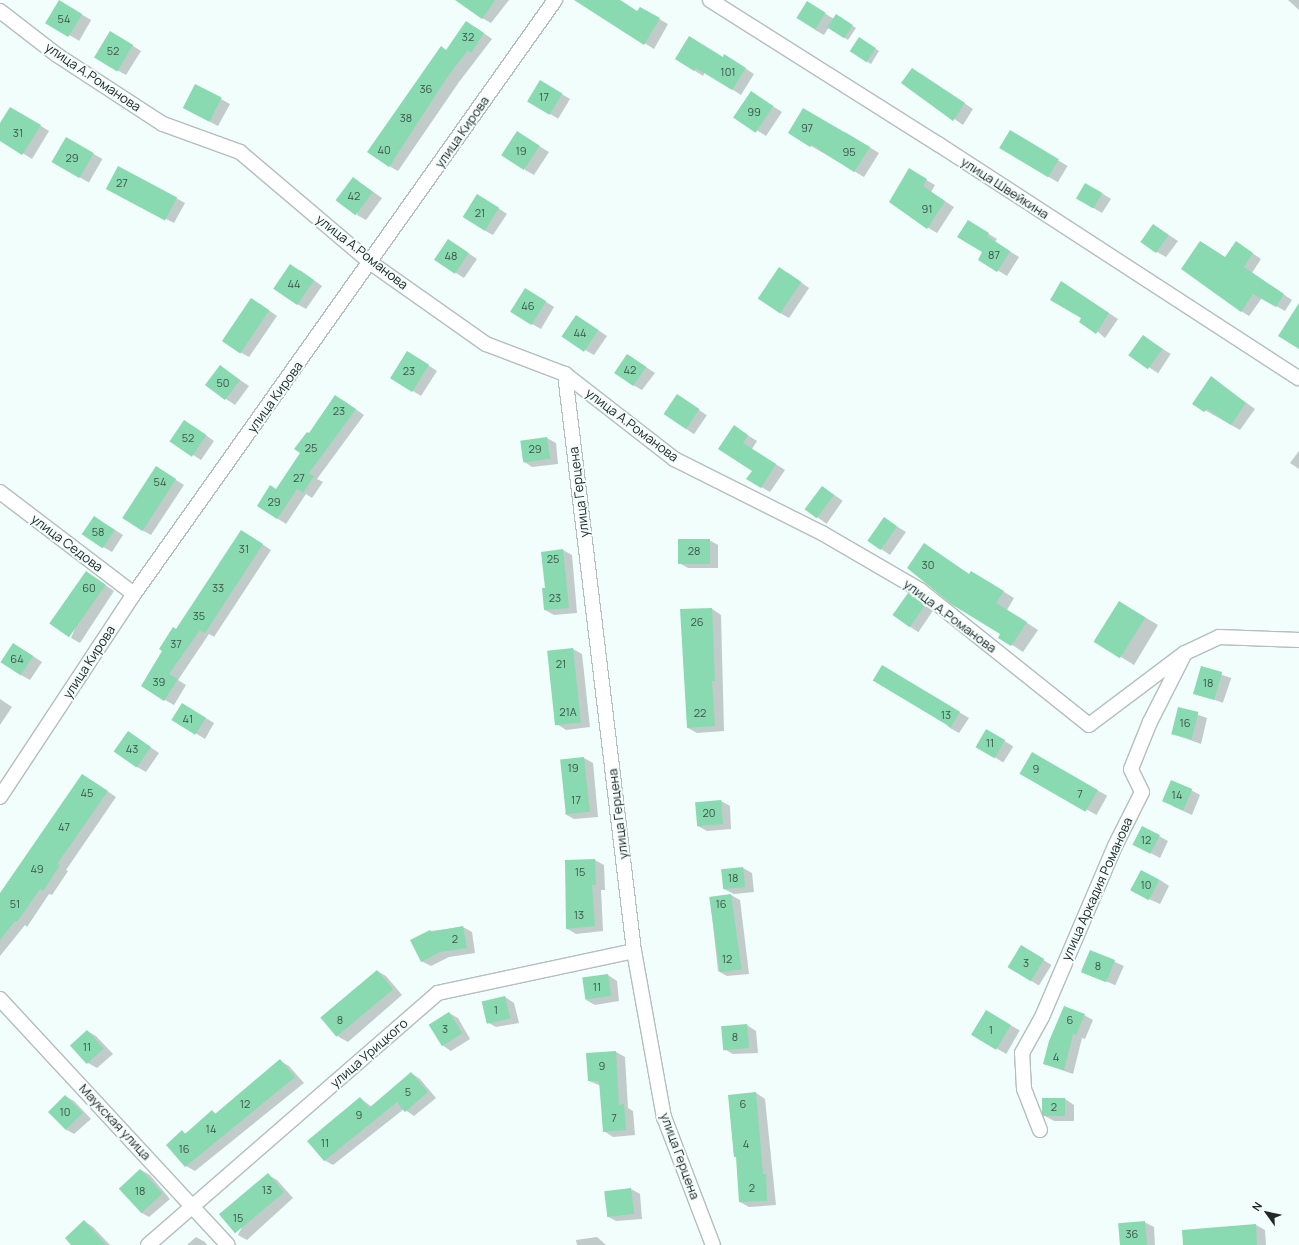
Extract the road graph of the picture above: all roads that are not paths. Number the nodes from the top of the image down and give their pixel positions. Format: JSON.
{"nodes":[{"id":1,"x":555,"y":0,"type":"edge"},
{"id":2,"x":710,"y":0,"type":"edge"},
{"id":3,"x":0,"y":11,"type":"edge"},
{"id":4,"x":371,"y":263,"type":"junction"},
{"id":5,"x":565,"y":374,"type":"junction"},
{"id":6,"x":1299,"y":378,"type":"edge"},
{"id":7,"x":0,"y":492,"type":"edge"},
{"id":8,"x":134,"y":594,"type":"junction"},
{"id":9,"x":1299,"y":640,"type":"edge"},
{"id":10,"x":1185,"y":653,"type":"junction"},
{"id":11,"x":0,"y":797,"type":"edge"},
{"id":12,"x":634,"y":951,"type":"junction"},
{"id":13,"x":0,"y":999,"type":"edge"},
{"id":14,"x":1040,"y":1130,"type":"dead end"},
{"id":15,"x":193,"y":1206,"type":"junction"},
{"id":16,"x":148,"y":1245,"type":"edge"},
{"id":17,"x":228,"y":1245,"type":"edge"},
{"id":18,"x":713,"y":1245,"type":"edge"}],
"edges":[{"from":1,"to":4,"type":"street","name":"улица Кирова"},
{"from":2,"to":6,"type":"street","name":"улица Швейкина"},
{"from":3,"to":4,"type":"street","name":"улица А.Романова"},
{"from":4,"to":5,"type":"street","name":"улица А.Романова"},
{"from":4,"to":8,"type":"street","name":"улица Кирова"},
{"from":5,"to":10,"type":"street","name":"улица А.Романова"},
{"from":5,"to":12,"type":"street","name":"улица Герцена"},
{"from":7,"to":8,"type":"street","name":"улица Седова"},
{"from":8,"to":11,"type":"street","name":"улица Кирова"},
{"from":9,"to":10,"type":"street","name":"улица А.Романова"},
{"from":10,"to":14,"type":"street","name":"улица Аркадия Романова"},
{"from":12,"to":15,"type":"street","name":"улица Урицкого"},
{"from":12,"to":18,"type":"street","name":"улица Герцена"},
{"from":13,"to":15,"type":"street","name":"Маукская улица"},
{"from":15,"to":16,"type":"street","name":"улица Урицкого"},
{"from":15,"to":17,"type":"street","name":"Маукская улица"}]}
